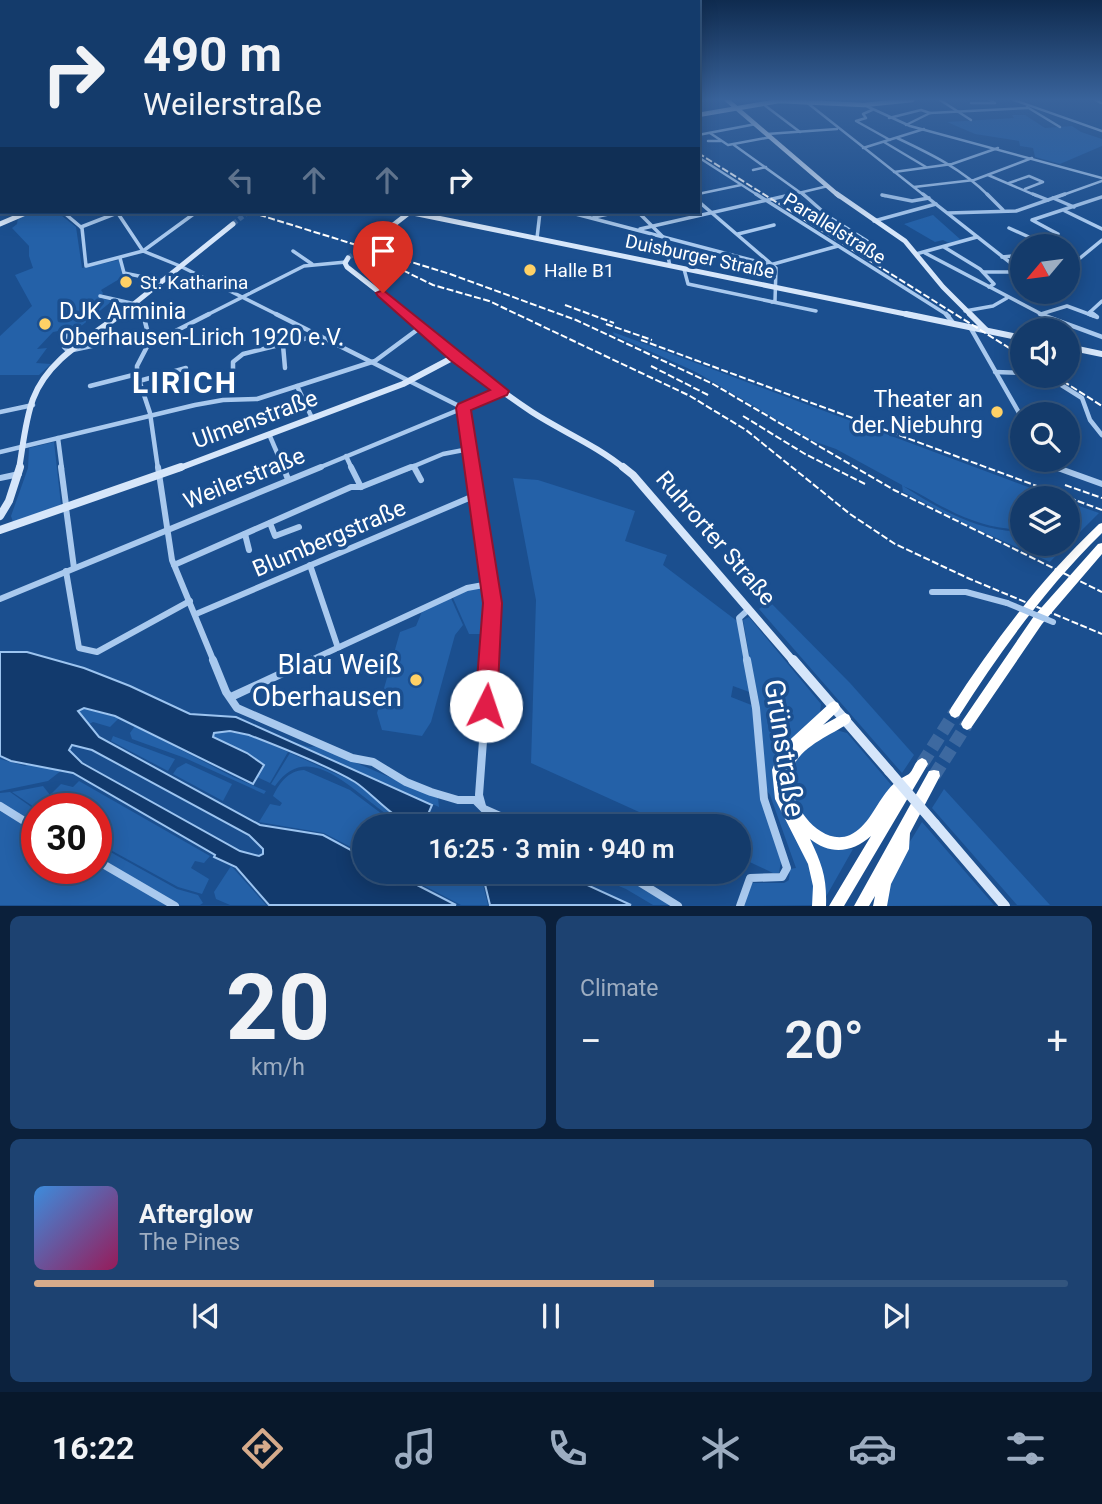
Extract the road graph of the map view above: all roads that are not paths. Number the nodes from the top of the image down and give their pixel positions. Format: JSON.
{"nodes":[{"id":1,"x":723,"y":142,"type":"edge"},
{"id":2,"x":745,"y":142,"type":"edge"},
{"id":3,"x":776,"y":142,"type":"edge"},
{"id":4,"x":856,"y":142,"type":"edge"},
{"id":5,"x":883,"y":142,"type":"joint"},
{"id":6,"x":906,"y":142,"type":"edge"},
{"id":7,"x":975,"y":142,"type":"edge"},
{"id":8,"x":734,"y":145,"type":"junction"},
{"id":9,"x":863,"y":148,"type":"junction"},
{"id":10,"x":998,"y":148,"type":"junction"},
{"id":11,"x":1033,"y":158,"type":"junction"},
{"id":12,"x":700,"y":160,"type":"edge"},
{"id":13,"x":950,"y":164,"type":"junction"},
{"id":14,"x":766,"y":167,"type":"junction"},
{"id":15,"x":926,"y":167,"type":"junction"},
{"id":16,"x":752,"y":170,"type":"dead end"},
{"id":17,"x":894,"y":172,"type":"junction"},
{"id":18,"x":988,"y":175,"type":"junction"},
{"id":19,"x":1102,"y":179,"type":"edge"},
{"id":20,"x":974,"y":180,"type":"junction"},
{"id":21,"x":1009,"y":183,"type":"junction"},
{"id":22,"x":741,"y":185,"type":"junction"},
{"id":23,"x":828,"y":186,"type":"junction"},
{"id":24,"x":914,"y":187,"type":"junction"},
{"id":25,"x":1025,"y":189,"type":"junction"},
{"id":26,"x":801,"y":192,"type":"junction"},
{"id":27,"x":700,"y":194,"type":"edge"},
{"id":28,"x":882,"y":195,"type":"dead end"},
{"id":29,"x":1102,"y":197,"type":"edge"},
{"id":30,"x":929,"y":198,"type":"junction"},
{"id":31,"x":1051,"y":199,"type":"junction"},
{"id":32,"x":766,"y":200,"type":"junction"},
{"id":33,"x":700,"y":203,"type":"edge"},
{"id":34,"x":936,"y":204,"type":"junction"},
{"id":35,"x":1074,"y":208,"type":"junction"},
{"id":36,"x":1003,"y":210,"type":"junction"},
{"id":37,"x":1065,"y":211,"type":"junction"},
{"id":38,"x":712,"y":213,"type":"junction"},
{"id":39,"x":18,"y":214,"type":"edge"},
{"id":40,"x":22,"y":214,"type":"edge"},
{"id":41,"x":65,"y":214,"type":"edge"},
{"id":42,"x":112,"y":214,"type":"edge"},
{"id":43,"x":118,"y":214,"type":"edge"},
{"id":44,"x":195,"y":214,"type":"dead end"},
{"id":45,"x":407,"y":214,"type":"edge"},
{"id":46,"x":418,"y":214,"type":"edge"},
{"id":47,"x":540,"y":214,"type":"edge"},
{"id":48,"x":576,"y":214,"type":"edge"},
{"id":49,"x":609,"y":214,"type":"edge"},
{"id":50,"x":640,"y":214,"type":"edge"},
{"id":51,"x":948,"y":214,"type":"junction"},
{"id":52,"x":423,"y":215,"type":"junction"},
{"id":53,"x":591,"y":218,"type":"junction"},
{"id":54,"x":401,"y":220,"type":"junction"},
{"id":55,"x":874,"y":221,"type":"junction"},
{"id":56,"x":0,"y":222,"type":"edge"},
{"id":57,"x":233,"y":224,"type":"tunnel mouth"},
{"id":58,"x":774,"y":225,"type":"dead end"},
{"id":59,"x":81,"y":227,"type":"junction"},
{"id":60,"x":653,"y":227,"type":"junction"},
{"id":61,"x":1009,"y":228,"type":"dead end"},
{"id":62,"x":1102,"y":229,"type":"edge"},
{"id":63,"x":637,"y":230,"type":"junction"},
{"id":64,"x":738,"y":234,"type":"junction"},
{"id":65,"x":1022,"y":234,"type":"edge"},
{"id":66,"x":1058,"y":234,"type":"dead end"},
{"id":67,"x":664,"y":237,"type":"junction"},
{"id":68,"x":977,"y":237,"type":"junction"},
{"id":69,"x":537,"y":238,"type":"junction"},
{"id":70,"x":374,"y":240,"type":"tunnel mouth"},
{"id":71,"x":1102,"y":240,"type":"edge"},
{"id":72,"x":838,"y":246,"type":"junction"},
{"id":73,"x":944,"y":247,"type":"junction"},
{"id":74,"x":143,"y":251,"type":"junction"},
{"id":75,"x":293,"y":251,"type":"dead end"},
{"id":76,"x":876,"y":253,"type":"dead end"},
{"id":77,"x":925,"y":253,"type":"junction"},
{"id":78,"x":916,"y":254,"type":"junction"},
{"id":79,"x":1010,"y":256,"type":"edge"},
{"id":80,"x":120,"y":257,"type":"junction"},
{"id":81,"x":1002,"y":257,"type":"junction"},
{"id":82,"x":1080,"y":258,"type":"edge"},
{"id":83,"x":347,"y":260,"type":"joint"},
{"id":84,"x":1010,"y":263,"type":"edge"},
{"id":85,"x":312,"y":264,"type":"junction"},
{"id":86,"x":773,"y":264,"type":"junction"},
{"id":87,"x":86,"y":266,"type":"joint"},
{"id":88,"x":180,"y":266,"type":"junction"},
{"id":89,"x":670,"y":266,"type":"junction"},
{"id":90,"x":684,"y":268,"type":"junction"},
{"id":91,"x":983,"y":272,"type":"junction"},
{"id":92,"x":1010,"y":272,"type":"edge"},
{"id":93,"x":163,"y":281,"type":"junction"},
{"id":94,"x":688,"y":284,"type":"joint"},
{"id":95,"x":776,"y":287,"type":"junction"},
{"id":96,"x":989,"y":288,"type":"junction"},
{"id":97,"x":100,"y":296,"type":"dead end"},
{"id":98,"x":242,"y":298,"type":"junction"},
{"id":99,"x":1007,"y":298,"type":"junction"},
{"id":100,"x":772,"y":302,"type":"junction"},
{"id":101,"x":135,"y":303,"type":"junction"},
{"id":102,"x":1101,"y":303,"type":"edge"},
{"id":103,"x":965,"y":311,"type":"junction"},
{"id":104,"x":816,"y":312,"type":"dead end"},
{"id":105,"x":1088,"y":313,"type":"joint"},
{"id":106,"x":1041,"y":314,"type":"junction"},
{"id":107,"x":954,"y":324,"type":"junction"},
{"id":108,"x":421,"y":327,"type":"junction"},
{"id":109,"x":970,"y":327,"type":"junction"},
{"id":110,"x":66,"y":330,"type":"dead end"},
{"id":111,"x":987,"y":331,"type":"junction"},
{"id":112,"x":148,"y":334,"type":"junction"},
{"id":113,"x":320,"y":335,"type":"junction"},
{"id":114,"x":1010,"y":336,"type":"edge"},
{"id":115,"x":1102,"y":338,"type":"edge"},
{"id":116,"x":148,"y":345,"type":"junction"},
{"id":117,"x":283,"y":345,"type":"junction"},
{"id":118,"x":1080,"y":349,"type":"edge"},
{"id":119,"x":68,"y":351,"type":"junction"},
{"id":120,"x":1102,"y":354,"type":"edge"},
{"id":121,"x":454,"y":357,"type":"junction"},
{"id":122,"x":373,"y":361,"type":"junction"},
{"id":123,"x":186,"y":368,"type":"dead end"},
{"id":124,"x":285,"y":368,"type":"dead end"},
{"id":125,"x":995,"y":372,"type":"junction"},
{"id":126,"x":1010,"y":373,"type":"edge"},
{"id":127,"x":138,"y":377,"type":"junction"},
{"id":128,"x":233,"y":379,"type":"dead end"},
{"id":129,"x":410,"y":380,"type":"junction"},
{"id":130,"x":90,"y":386,"type":"dead end"},
{"id":131,"x":297,"y":386,"type":"junction"},
{"id":132,"x":1066,"y":388,"type":"edge"},
{"id":133,"x":502,"y":391,"type":"junction"},
{"id":134,"x":1013,"y":402,"type":"edge"},
{"id":135,"x":33,"y":405,"type":"junction"},
{"id":136,"x":463,"y":408,"type":"junction"},
{"id":137,"x":0,"y":412,"type":"edge"},
{"id":138,"x":150,"y":415,"type":"junction"},
{"id":139,"x":312,"y":418,"type":"junction"},
{"id":140,"x":269,"y":434,"type":"junction"},
{"id":141,"x":1102,"y":435,"type":"edge"},
{"id":142,"x":58,"y":438,"type":"junction"},
{"id":143,"x":22,"y":447,"type":"junction"},
{"id":144,"x":469,"y":449,"type":"junction"},
{"id":145,"x":0,"y":452,"type":"edge"},
{"id":146,"x":346,"y":456,"type":"junction"},
{"id":147,"x":414,"y":466,"type":"junction"},
{"id":148,"x":1073,"y":472,"type":"edge"},
{"id":149,"x":19,"y":474,"type":"junction"},
{"id":150,"x":159,"y":475,"type":"junction"},
{"id":151,"x":0,"y":478,"type":"edge"},
{"id":152,"x":288,"y":479,"type":"junction"},
{"id":153,"x":421,"y":480,"type":"dead end"},
{"id":154,"x":1102,"y":484,"type":"edge"},
{"id":155,"x":361,"y":487,"type":"junction"},
{"id":156,"x":476,"y":495,"type":"junction"},
{"id":157,"x":66,"y":506,"type":"junction"},
{"id":158,"x":0,"y":516,"type":"edge"},
{"id":159,"x":270,"y":523,"type":"junction"},
{"id":160,"x":299,"y":527,"type":"dead end"},
{"id":161,"x":1102,"y":527,"type":"edge"},
{"id":162,"x":167,"y":528,"type":"junction"},
{"id":163,"x":0,"y":530,"type":"edge"},
{"id":164,"x":245,"y":534,"type":"junction"},
{"id":165,"x":1102,"y":547,"type":"edge"},
{"id":166,"x":249,"y":550,"type":"dead end"},
{"id":167,"x":174,"y":565,"type":"junction"},
{"id":168,"x":310,"y":565,"type":"junction"},
{"id":169,"x":70,"y":569,"type":"junction"},
{"id":170,"x":489,"y":584,"type":"junction"},
{"id":171,"x":932,"y":592,"type":"dead end"},
{"id":172,"x":0,"y":599,"type":"edge"},
{"id":173,"x":190,"y":601,"type":"junction"},
{"id":174,"x":749,"y":609,"type":"junction"},
{"id":175,"x":197,"y":614,"type":"junction"},
{"id":176,"x":1053,"y":622,"type":"dead end"},
{"id":177,"x":338,"y":648,"type":"junction"},
{"id":178,"x":230,"y":697,"type":"junction"},
{"id":179,"x":834,"y":707,"type":"junction"},
{"id":180,"x":955,"y":712,"type":"tunnel mouth"},
{"id":181,"x":845,"y":719,"type":"junction"},
{"id":182,"x":967,"y":724,"type":"tunnel mouth"},
{"id":183,"x":922,"y":764,"type":"tunnel mouth"},
{"id":184,"x":934,"y":776,"type":"tunnel mouth"},
{"id":185,"x":912,"y":779,"type":"junction"},
{"id":186,"x":0,"y":806,"type":"edge"},
{"id":187,"x":482,"y":806,"type":"junction"},
{"id":188,"x":498,"y":814,"type":"edge"},
{"id":189,"x":21,"y":819,"type":"edge"},
{"id":190,"x":904,"y":830,"type":"junction"},
{"id":191,"x":112,"y":869,"type":"edge"},
{"id":192,"x":643,"y":884,"type":"edge"},
{"id":193,"x":175,"y":905,"type":"edge"},
{"id":194,"x":678,"y":905,"type":"edge"},
{"id":195,"x":740,"y":905,"type":"edge"},
{"id":196,"x":818,"y":905,"type":"edge"},
{"id":197,"x":836,"y":905,"type":"edge"},
{"id":198,"x":861,"y":905,"type":"edge"},
{"id":199,"x":880,"y":905,"type":"edge"},
{"id":200,"x":1005,"y":905,"type":"edge"}],
"edges":[{"from":1,"to":8,"type":"street"},
{"from":2,"to":8,"type":"street"},
{"from":3,"to":23,"type":"street"},
{"from":4,"to":9,"type":"street"},
{"from":5,"to":9,"type":"street"},
{"from":5,"to":15,"type":"street"},
{"from":6,"to":13,"type":"street"},
{"from":7,"to":10,"type":"street"},
{"from":8,"to":14,"type":"street"},
{"from":9,"to":17,"type":"street"},
{"from":10,"to":11,"type":"street"},
{"from":10,"to":13,"type":"street"},
{"from":11,"to":18,"type":"street"},
{"from":11,"to":19,"type":"street"},
{"from":12,"to":22,"type":"street","name":"Parallelstraße"},
{"from":13,"to":15,"type":"street"},
{"from":13,"to":20,"type":"street"},
{"from":14,"to":16,"type":"street"},
{"from":14,"to":26,"type":"street"},
{"from":15,"to":17,"type":"street"},
{"from":17,"to":24,"type":"street"},
{"from":18,"to":20,"type":"street"},
{"from":18,"to":21,"type":"street"},
{"from":19,"to":31,"type":"street"},
{"from":20,"to":24,"type":"street"},
{"from":20,"to":36,"type":"street"},
{"from":21,"to":25,"type":"street"},
{"from":21,"to":25,"type":"street"},
{"from":22,"to":27,"type":"street"},
{"from":22,"to":32,"type":"street","name":"Parallelstraße"},
{"from":23,"to":26,"type":"street"},
{"from":23,"to":55,"type":"street"},
{"from":24,"to":30,"type":"street"},
{"from":25,"to":31,"type":"street"},
{"from":26,"to":32,"type":"street"},
{"from":26,"to":76,"type":"street"},
{"from":28,"to":30,"type":"street"},
{"from":29,"to":35,"type":"street"},
{"from":30,"to":34,"type":"street"},
{"from":31,"to":35,"type":"street"},
{"from":31,"to":36,"type":"street"},
{"from":32,"to":38,"type":"street"},
{"from":32,"to":72,"type":"street","name":"Parallelstraße"},
{"from":33,"to":38,"type":"street"},
{"from":34,"to":51,"type":"street"},
{"from":34,"to":55,"type":"street"},
{"from":35,"to":37,"type":"street"},
{"from":36,"to":51,"type":"street"},
{"from":37,"to":62,"type":"street"},
{"from":37,"to":66,"type":"street"},
{"from":38,"to":60,"type":"street"},
{"from":38,"to":64,"type":"street"},
{"from":39,"to":56,"type":"street"},
{"from":40,"to":56,"type":"street"},
{"from":41,"to":59,"type":"street"},
{"from":42,"to":59,"type":"street"},
{"from":43,"to":74,"type":"street"},
{"from":44,"to":74,"type":"street"},
{"from":45,"to":54,"type":"street"},
{"from":46,"to":52,"type":"street","name":"Duisburger Straße"},
{"from":47,"to":69,"type":"street"},
{"from":48,"to":53,"type":"street"},
{"from":49,"to":53,"type":"street"},
{"from":50,"to":60,"type":"street"},
{"from":51,"to":68,"type":"street"},
{"from":52,"to":54,"type":"street"},
{"from":52,"to":69,"type":"street","name":"Duisburger Straße"},
{"from":53,"to":63,"type":"street"},
{"from":54,"to":70,"type":"street"},
{"from":55,"to":78,"type":"street"},
{"from":57,"to":88,"type":"street"},
{"from":58,"to":64,"type":"street"},
{"from":59,"to":87,"type":"street"},
{"from":60,"to":63,"type":"street"},
{"from":60,"to":67,"type":"street"},
{"from":61,"to":65,"type":"street"},
{"from":63,"to":67,"type":"street"},
{"from":64,"to":86,"type":"street"},
{"from":67,"to":86,"type":"street"},
{"from":67,"to":89,"type":"street"},
{"from":68,"to":73,"type":"street"},
{"from":68,"to":81,"type":"street"},
{"from":69,"to":89,"type":"street","name":"Duisburger Straße"},
{"from":71,"to":82,"type":"street"},
{"from":72,"to":86,"type":"street"},
{"from":72,"to":107,"type":"street","name":"Parallelstraße"},
{"from":73,"to":77,"type":"street"},
{"from":73,"to":91,"type":"street"},
{"from":74,"to":80,"type":"street"},
{"from":74,"to":88,"type":"street"},
{"from":75,"to":85,"type":"street"},
{"from":77,"to":78,"type":"street"},
{"from":77,"to":96,"type":"street"},
{"from":78,"to":103,"type":"street"},
{"from":79,"to":81,"type":"street"},
{"from":80,"to":87,"type":"street"},
{"from":80,"to":93,"type":"street"},
{"from":81,"to":84,"type":"street"},
{"from":83,"to":85,"type":"street"},
{"from":83,"to":108,"type":"street","name":"Ruhrorter Straße"},
{"from":85,"to":98,"type":"street"},
{"from":86,"to":95,"type":"street"},
{"from":88,"to":93,"type":"street"},
{"from":88,"to":98,"type":"street"},
{"from":89,"to":90,"type":"street","name":"Duisburger Straße"},
{"from":90,"to":94,"type":"street"},
{"from":90,"to":95,"type":"street","name":"Duisburger Straße"},
{"from":91,"to":92,"type":"street"},
{"from":91,"to":96,"type":"street"},
{"from":93,"to":101,"type":"street"},
{"from":94,"to":100,"type":"street"},
{"from":95,"to":100,"type":"street"},
{"from":95,"to":107,"type":"street","name":"Duisburger Straße"},
{"from":96,"to":99,"type":"street"},
{"from":97,"to":101,"type":"street"},
{"from":98,"to":113,"type":"street"},
{"from":98,"to":116,"type":"street"},
{"from":99,"to":103,"type":"street"},
{"from":99,"to":106,"type":"street"},
{"from":100,"to":104,"type":"street"},
{"from":101,"to":112,"type":"street"},
{"from":101,"to":119,"type":"street"},
{"from":102,"to":105,"type":"street"},
{"from":103,"to":111,"type":"street"},
{"from":105,"to":106,"type":"street"},
{"from":106,"to":115,"type":"street"},
{"from":107,"to":109,"type":"street","name":"Duisburger Straße"},
{"from":108,"to":121,"type":"street","name":"Ruhrorter Straße"},
{"from":108,"to":122,"type":"street"},
{"from":109,"to":111,"type":"street","name":"Duisburger Straße"},
{"from":109,"to":125,"type":"street"},
{"from":110,"to":119,"type":"street"},
{"from":111,"to":114,"type":"street","name":"Duisburger Straße"},
{"from":112,"to":116,"type":"street"},
{"from":112,"to":119,"type":"street"},
{"from":113,"to":117,"type":"street"},
{"from":113,"to":122,"type":"street"},
{"from":116,"to":127,"type":"street"},
{"from":117,"to":124,"type":"street"},
{"from":117,"to":128,"type":"street"},
{"from":118,"to":120,"type":"street"},
{"from":119,"to":135,"type":"street"},
{"from":121,"to":129,"type":"street","name":"Ulmenstraße"},
{"from":121,"to":133,"type":"street","name":"Ruhrorter Straße"},
{"from":122,"to":129,"type":"street"},
{"from":122,"to":131,"type":"street"},
{"from":123,"to":127,"type":"street"},
{"from":125,"to":126,"type":"street"},
{"from":125,"to":134,"type":"street"},
{"from":127,"to":130,"type":"street"},
{"from":127,"to":138,"type":"street"},
{"from":129,"to":136,"type":"street"},
{"from":129,"to":139,"type":"street","name":"Ulmenstraße"},
{"from":131,"to":138,"type":"street"},
{"from":131,"to":139,"type":"street"},
{"from":132,"to":141,"type":"street"},
{"from":133,"to":136,"type":"street","name":"Weilerstraße"},
{"from":133,"to":174,"type":"street","name":"Ruhrorter Straße"},
{"from":135,"to":137,"type":"street"},
{"from":135,"to":143,"type":"street"},
{"from":136,"to":144,"type":"street"},
{"from":136,"to":146,"type":"street","name":"Weilerstraße"},
{"from":138,"to":142,"type":"street"},
{"from":138,"to":150,"type":"street"},
{"from":139,"to":140,"type":"street","name":"Ulmenstraße"},
{"from":140,"to":150,"type":"street","name":"Ulmenstraße"},
{"from":140,"to":152,"type":"street"},
{"from":142,"to":143,"type":"street"},
{"from":142,"to":157,"type":"street"},
{"from":143,"to":145,"type":"street"},
{"from":143,"to":149,"type":"street"},
{"from":144,"to":147,"type":"street"},
{"from":144,"to":156,"type":"street"},
{"from":146,"to":152,"type":"street","name":"Weilerstraße"},
{"from":146,"to":155,"type":"street"},
{"from":147,"to":153,"type":"street"},
{"from":147,"to":155,"type":"street"},
{"from":148,"to":154,"type":"street"},
{"from":149,"to":151,"type":"street"},
{"from":149,"to":158,"type":"street"},
{"from":150,"to":157,"type":"street","name":"Ulmenstraße"},
{"from":150,"to":162,"type":"street"},
{"from":152,"to":162,"type":"street","name":"Weilerstraße"},
{"from":155,"to":159,"type":"street"},
{"from":156,"to":168,"type":"street","name":"Blumbergstraße"},
{"from":156,"to":170,"type":"street"},
{"from":157,"to":163,"type":"street","name":"Ulmenstraße"},
{"from":157,"to":169,"type":"street"},
{"from":159,"to":160,"type":"street"},
{"from":159,"to":164,"type":"street"},
{"from":161,"to":180,"type":"highway"},
{"from":162,"to":167,"type":"street"},
{"from":162,"to":169,"type":"street","name":"Weilerstraße"},
{"from":164,"to":166,"type":"street"},
{"from":164,"to":167,"type":"street"},
{"from":165,"to":182,"type":"highway"},
{"from":167,"to":173,"type":"street"},
{"from":168,"to":175,"type":"street","name":"Blumbergstraße"},
{"from":168,"to":177,"type":"street"},
{"from":169,"to":172,"type":"street","name":"Weilerstraße"},
{"from":169,"to":173,"type":"street"},
{"from":170,"to":177,"type":"street"},
{"from":170,"to":187,"type":"street"},
{"from":171,"to":176,"type":"street","bridge":true},
{"from":173,"to":175,"type":"street"},
{"from":174,"to":179,"type":"street","name":"Ruhrorter Straße"},
{"from":174,"to":195,"type":"street","name":"Grünstraße"},
{"from":175,"to":178,"type":"street"},
{"from":177,"to":178,"type":"street"},
{"from":178,"to":187,"type":"street"},
{"from":179,"to":181,"type":"street","name":"Ruhrorter Straße"},
{"from":179,"to":196,"type":"highway"},
{"from":181,"to":185,"type":"highway"},
{"from":181,"to":200,"type":"street","name":"Ruhrorter Straße","bridge":true},
{"from":183,"to":185,"type":"highway"},
{"from":184,"to":190,"type":"highway"},
{"from":185,"to":197,"type":"highway"},
{"from":186,"to":189,"type":"street"},
{"from":187,"to":188,"type":"street"},
{"from":190,"to":198,"type":"highway"},
{"from":190,"to":199,"type":"highway"},
{"from":191,"to":193,"type":"street"},
{"from":192,"to":194,"type":"street"}]}
